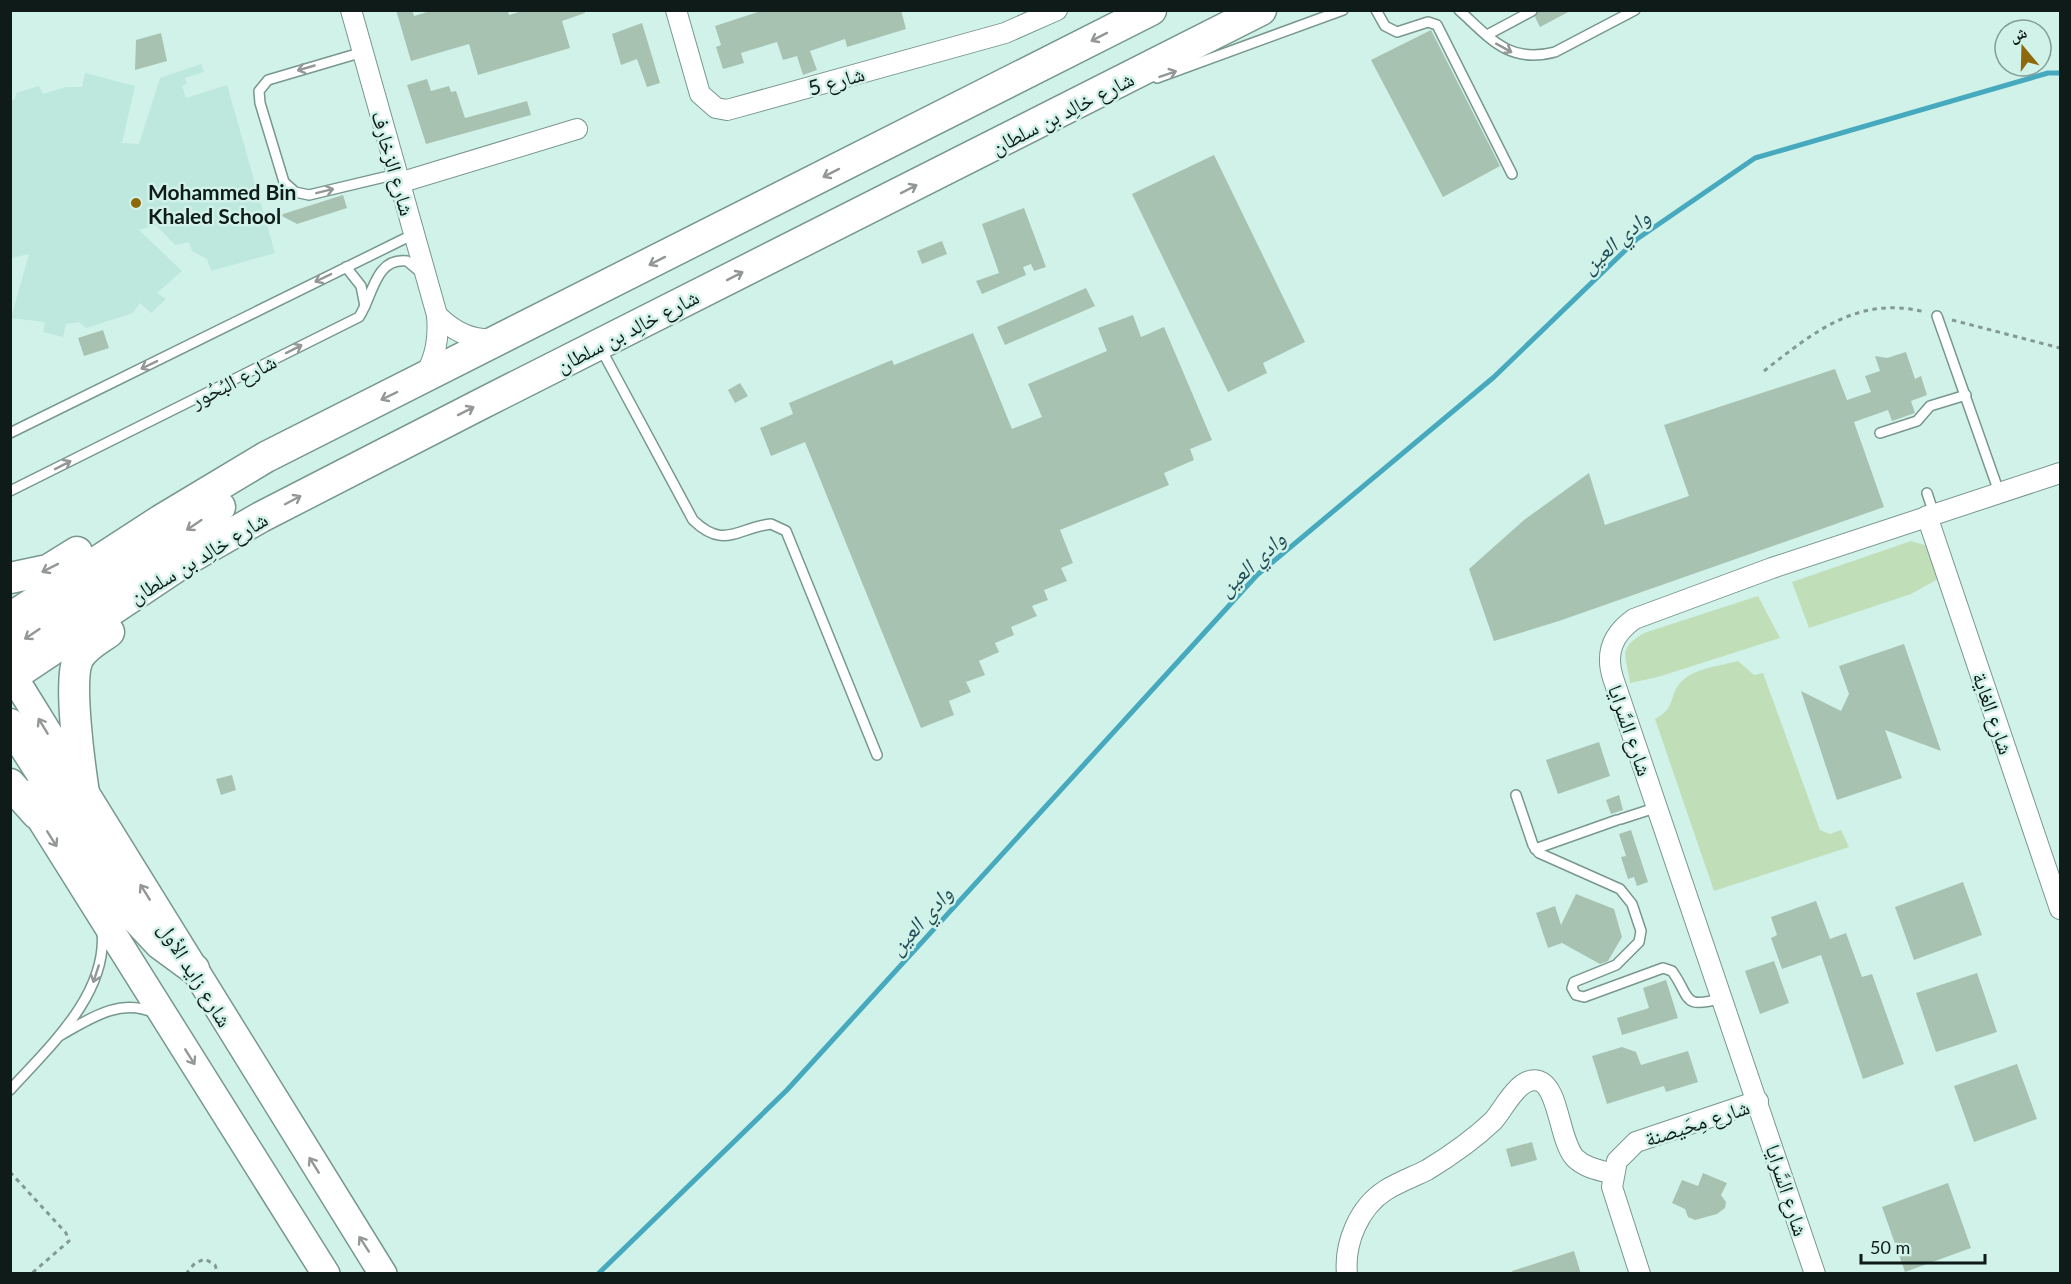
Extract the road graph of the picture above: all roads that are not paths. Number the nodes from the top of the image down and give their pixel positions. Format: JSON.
{"nodes":[{"id":1,"x":351,"y":10,"type":"edge"},
{"id":2,"x":676,"y":10,"type":"edge"},
{"id":3,"x":1057,"y":10,"type":"edge"},
{"id":4,"x":1151,"y":10,"type":"edge"},
{"id":5,"x":1261,"y":10,"type":"edge"},
{"id":6,"x":1343,"y":10,"type":"edge"},
{"id":7,"x":1376,"y":10,"type":"edge"},
{"id":8,"x":1460,"y":10,"type":"edge"},
{"id":9,"x":1635,"y":10,"type":"edge"},
{"id":10,"x":1532,"y":11,"type":"edge"},
{"id":11,"x":1487,"y":35,"type":"junction"},
{"id":12,"x":363,"y":52,"type":"junction"},
{"id":13,"x":1150,"y":80,"type":"dead end"},
{"id":14,"x":1139,"y":84,"type":"dead end"},
{"id":15,"x":1073,"y":107,"type":"junction"},
{"id":16,"x":577,"y":129,"type":"dead end"},
{"id":17,"x":1512,"y":174,"type":"dead end"},
{"id":18,"x":398,"y":178,"type":"junction"},
{"id":19,"x":414,"y":234,"type":"junction"},
{"id":20,"x":346,"y":267,"type":"junction"},
{"id":21,"x":426,"y":279,"type":"junction"},
{"id":22,"x":365,"y":308,"type":"junction"},
{"id":23,"x":436,"y":315,"type":"junction"},
{"id":24,"x":1937,"y":316,"type":"road end"},
{"id":25,"x":501,"y":339,"type":"junction"},
{"id":26,"x":599,"y":344,"type":"junction"},
{"id":27,"x":421,"y":381,"type":"junction"},
{"id":28,"x":1966,"y":395,"type":"junction"},
{"id":29,"x":10,"y":433,"type":"edge"},
{"id":30,"x":1880,"y":433,"type":"dead end"},
{"id":31,"x":267,"y":457,"type":"junction"},
{"id":32,"x":2061,"y":473,"type":"edge"},
{"id":33,"x":10,"y":491,"type":"edge"},
{"id":34,"x":1999,"y":492,"type":"junction"},
{"id":35,"x":1927,"y":493,"type":"dead end"},
{"id":36,"x":1930,"y":515,"type":"junction"},
{"id":37,"x":161,"y":520,"type":"junction"},
{"id":38,"x":188,"y":559,"type":"junction"},
{"id":39,"x":10,"y":578,"type":"edge"},
{"id":40,"x":10,"y":618,"type":"edge"},
{"id":41,"x":11,"y":670,"type":"edge"},
{"id":42,"x":10,"y":724,"type":"edge"},
{"id":43,"x":877,"y":755,"type":"dead end"},
{"id":44,"x":10,"y":771,"type":"edge"},
{"id":45,"x":10,"y":784,"type":"edge"},
{"id":46,"x":84,"y":793,"type":"junction"},
{"id":47,"x":1516,"y":795,"type":"dead end"},
{"id":48,"x":1658,"y":807,"type":"junction"},
{"id":49,"x":37,"y":814,"type":"junction"},
{"id":50,"x":1535,"y":849,"type":"junction"},
{"id":51,"x":2061,"y":909,"type":"edge"},
{"id":52,"x":100,"y":916,"type":"junction"},
{"id":53,"x":194,"y":969,"type":"junction"},
{"id":54,"x":1723,"y":997,"type":"junction"},
{"id":55,"x":166,"y":1019,"type":"junction"},
{"id":56,"x":59,"y":1036,"type":"junction"},
{"id":57,"x":10,"y":1090,"type":"edge"},
{"id":58,"x":1758,"y":1101,"type":"junction"},
{"id":59,"x":1613,"y":1174,"type":"junction"},
{"id":60,"x":326,"y":1274,"type":"edge"},
{"id":61,"x":383,"y":1274,"type":"edge"},
{"id":62,"x":1347,"y":1274,"type":"edge"},
{"id":63,"x":1640,"y":1274,"type":"edge"},
{"id":64,"x":1815,"y":1274,"type":"edge"}],
"edges":[{"from":1,"to":12,"type":"street","name":"شارع الزخارف"},
{"from":2,"to":3,"type":"street","name":"شارع 5"},
{"from":4,"to":25,"type":"main road","one_way":true},
{"from":5,"to":15,"type":"main road","name":"شارع خالِد بن سلطان"},
{"from":13,"to":6,"type":"lane","one_way":true},
{"from":7,"to":17,"type":"lane"},
{"from":8,"to":11,"type":"lane"},
{"from":11,"to":9,"type":"lane","one_way":true},
{"from":10,"to":11,"type":"lane"},
{"from":12,"to":18,"type":"street","name":"شارع الزخارف"},
{"from":12,"to":18,"type":"lane","one_way":true},
{"from":14,"to":15,"type":"lane"},
{"from":26,"to":15,"type":"main road","name":"شارع خالِد بن سلطان","one_way":true},
{"from":16,"to":18,"type":"street"},
{"from":18,"to":19,"type":"street","name":"شارع الزخارف"},
{"from":19,"to":20,"type":"lane"},
{"from":19,"to":21,"type":"street","name":"شارع الزخارف"},
{"from":20,"to":22,"type":"lane"},
{"from":20,"to":29,"type":"lane","one_way":true},
{"from":21,"to":22,"type":"lane","name":"شارع البُحُور"},
{"from":21,"to":23,"type":"street","name":"شارع الزخارف"},
{"from":33,"to":22,"type":"lane","name":"شارع البُحُور","one_way":true},
{"from":23,"to":25,"type":"street"},
{"from":23,"to":27,"type":"street","name":"شارع الزخارف"},
{"from":24,"to":28,"type":"lane"},
{"from":25,"to":27,"type":"main road"},
{"from":38,"to":26,"type":"main road","name":"شارع خالِد بن سلطان","one_way":true},
{"from":26,"to":43,"type":"lane"},
{"from":27,"to":31,"type":"main road","one_way":true},
{"from":28,"to":30,"type":"lane"},
{"from":28,"to":34,"type":"lane"},
{"from":31,"to":37,"type":"main road"},
{"from":31,"to":41,"type":"main road","one_way":true},
{"from":32,"to":34,"type":"street","name":"شارع السَّرايا"},
{"from":34,"to":36,"type":"street","name":"شارع السَّرايا"},
{"from":35,"to":36,"type":"lane"},
{"from":36,"to":48,"type":"street","name":"شارع السَّرايا"},
{"from":36,"to":51,"type":"street","name":"شارع الغاية"},
{"from":37,"to":39,"type":"main road","one_way":true},
{"from":37,"to":40,"type":"main road"},
{"from":38,"to":41,"type":"main road","name":"شارع خالِد بن سلطان"},
{"from":38,"to":46,"type":"main road"},
{"from":46,"to":41,"type":"main road","name":"شارع زايد الأول","one_way":true},
{"from":42,"to":53,"type":"main road"},
{"from":44,"to":49,"type":"main road"},
{"from":45,"to":49,"type":"main road"},
{"from":53,"to":46,"type":"main road","name":"شارع زايد الأول","one_way":true},
{"from":47,"to":50,"type":"lane"},
{"from":48,"to":50,"type":"lane"},
{"from":48,"to":54,"type":"street","name":"شارع السَّرايا"},
{"from":49,"to":52,"type":"main road","one_way":true},
{"from":50,"to":54,"type":"lane"},
{"from":52,"to":55,"type":"main road"},
{"from":52,"to":56,"type":"lane","one_way":true},
{"from":61,"to":53,"type":"main road","name":"شارع زايد الأول","one_way":true},
{"from":54,"to":58,"type":"street","name":"شارع السَّرايا"},
{"from":55,"to":56,"type":"lane"},
{"from":55,"to":60,"type":"main road","one_way":true},
{"from":56,"to":57,"type":"lane"},
{"from":58,"to":59,"type":"street","name":"شارع مِحَيصنة"},
{"from":58,"to":64,"type":"street","name":"شارع السَّرايا"},
{"from":59,"to":62,"type":"street"},
{"from":59,"to":63,"type":"street"}]}
